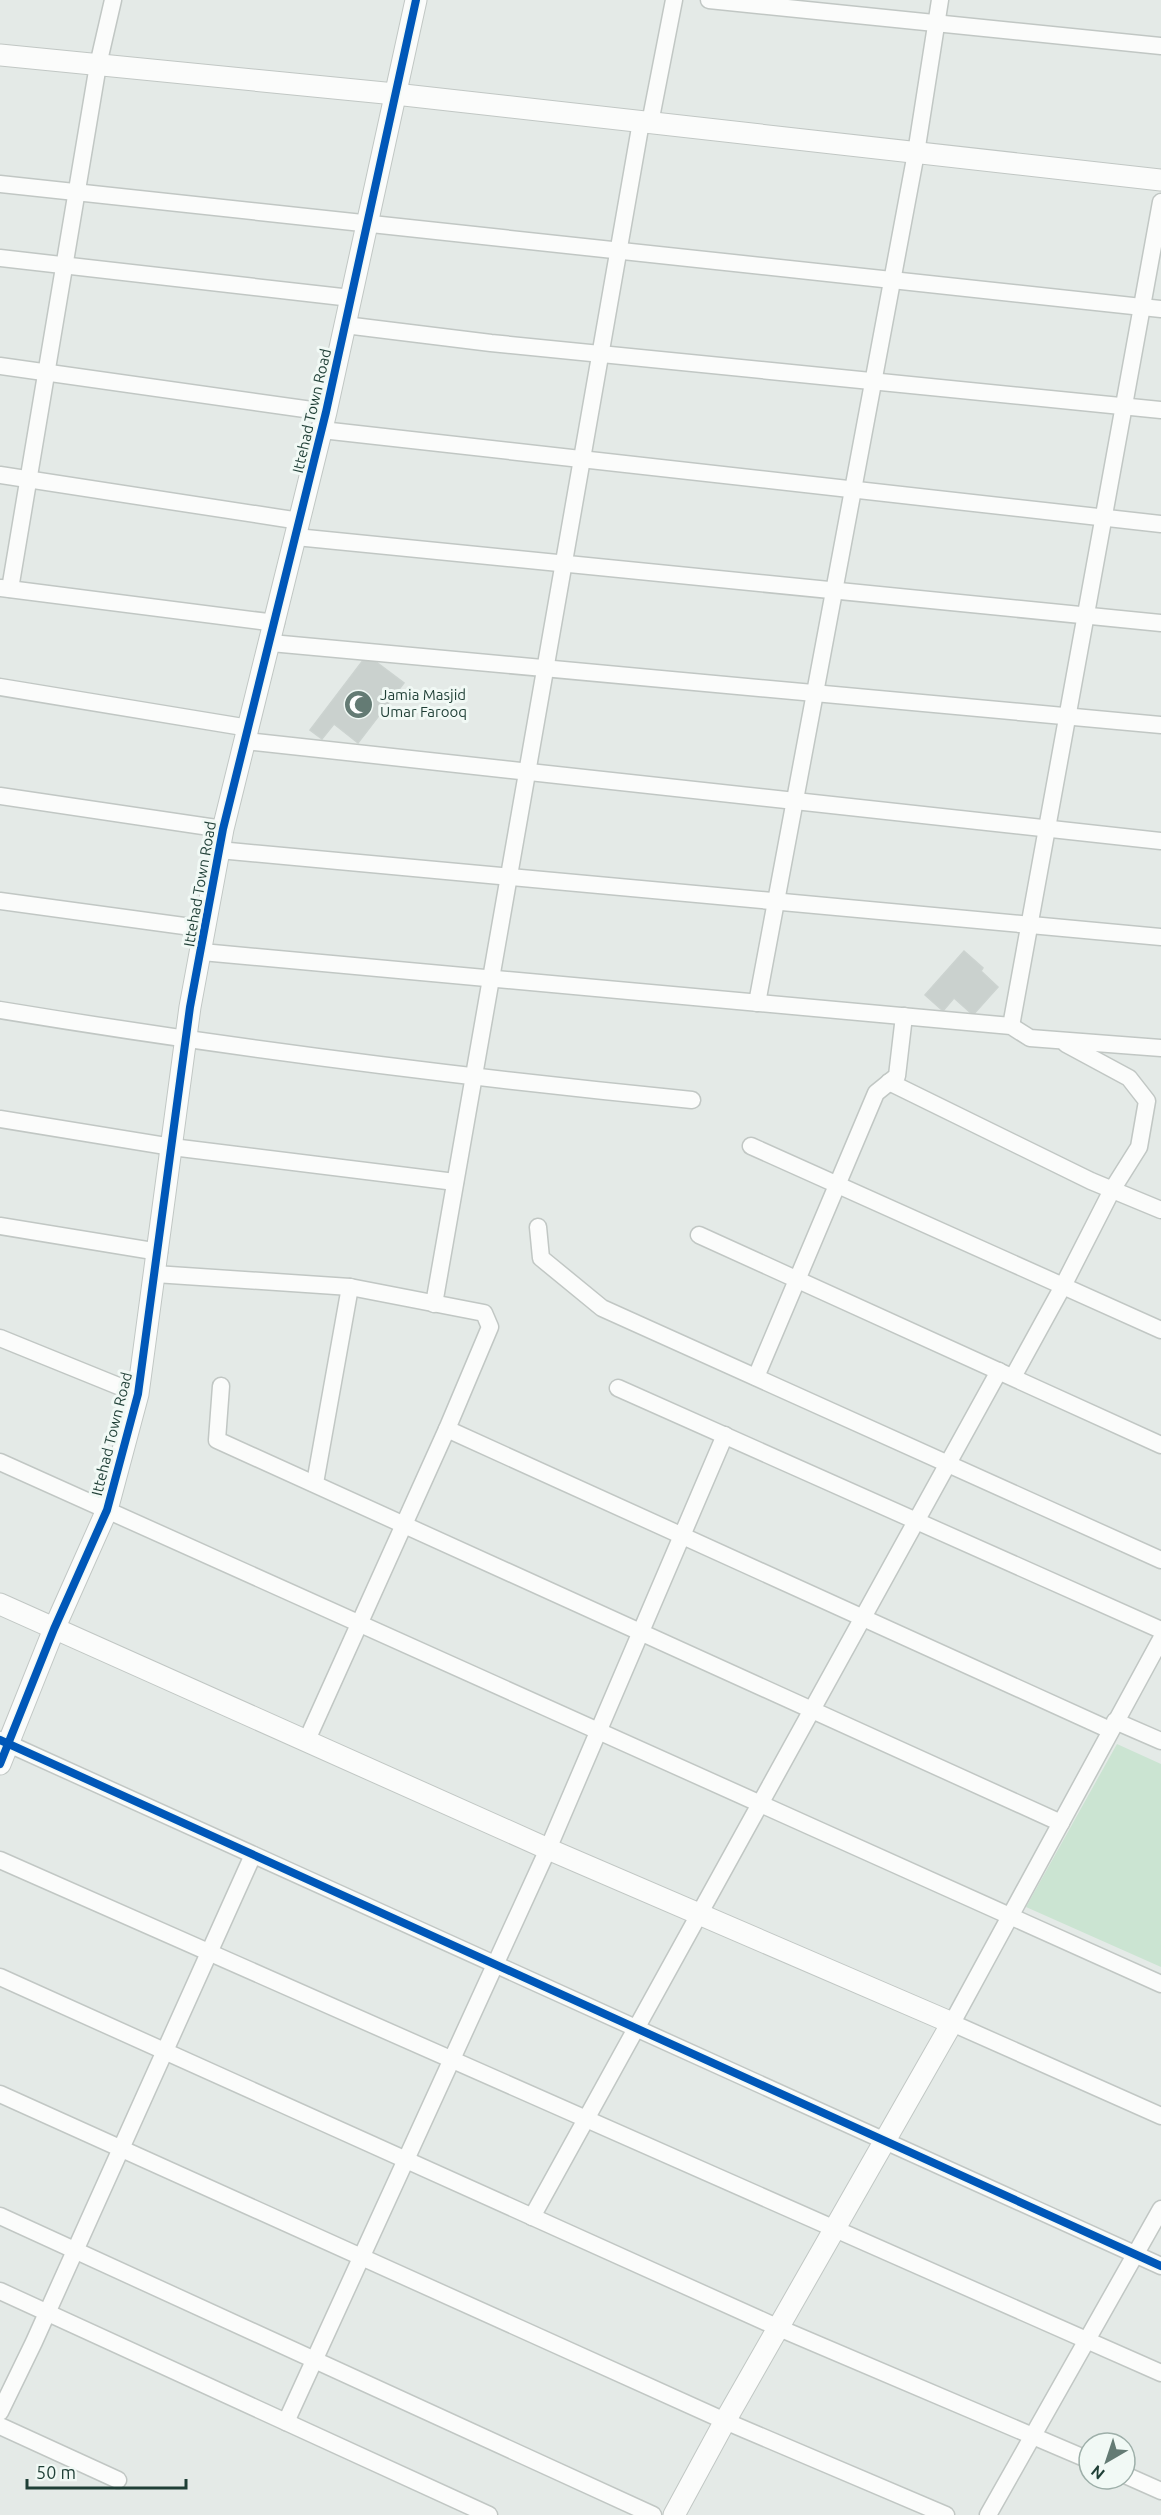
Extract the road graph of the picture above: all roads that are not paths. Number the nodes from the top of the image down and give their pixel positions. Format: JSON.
{"nodes":[{"id":1,"x":113,"y":0,"type":"edge"},
{"id":2,"x":416,"y":0,"type":"edge"},
{"id":3,"x":674,"y":0,"type":"edge"},
{"id":4,"x":709,"y":0,"type":"edge"},
{"id":5,"x":940,"y":0,"type":"edge"},
{"id":6,"x":937,"y":23,"type":"junction"},
{"id":7,"x":1161,"y":46,"type":"edge"},
{"id":8,"x":0,"y":55,"type":"edge"},
{"id":9,"x":98,"y":65,"type":"junction"},
{"id":10,"x":395,"y":94,"type":"junction"},
{"id":11,"x":646,"y":122,"type":"junction"},
{"id":12,"x":916,"y":153,"type":"junction"},
{"id":13,"x":1161,"y":180,"type":"edge"},
{"id":14,"x":0,"y":184,"type":"edge"},
{"id":15,"x":76,"y":192,"type":"junction"},
{"id":16,"x":1161,"y":202,"type":"edge"},
{"id":17,"x":367,"y":223,"type":"junction"},
{"id":18,"x":619,"y":250,"type":"junction"},
{"id":19,"x":0,"y":258,"type":"edge"},
{"id":20,"x":64,"y":266,"type":"junction"},
{"id":21,"x":892,"y":280,"type":"junction"},
{"id":22,"x":351,"y":298,"type":"junction"},
{"id":23,"x":1142,"y":307,"type":"junction"},
{"id":24,"x":1161,"y":309,"type":"edge"},
{"id":25,"x":345,"y":325,"type":"junction"},
{"id":26,"x":601,"y":354,"type":"junction"},
{"id":27,"x":0,"y":366,"type":"edge"},
{"id":28,"x":46,"y":371,"type":"junction"},
{"id":29,"x":873,"y":382,"type":"junction"},
{"id":30,"x":1124,"y":406,"type":"junction"},
{"id":31,"x":1161,"y":410,"type":"edge"},
{"id":32,"x":324,"y":421,"type":"junction"},
{"id":33,"x":582,"y":459,"type":"junction"},
{"id":34,"x":0,"y":475,"type":"edge"},
{"id":35,"x":29,"y":479,"type":"junction"},
{"id":36,"x":853,"y":490,"type":"junction"},
{"id":37,"x":1104,"y":518,"type":"junction"},
{"id":38,"x":1161,"y":524,"type":"edge"},
{"id":39,"x":298,"y":529,"type":"junction"},
{"id":40,"x":564,"y":564,"type":"junction"},
{"id":41,"x":5,"y":589,"type":"edge"},
{"id":42,"x":834,"y":591,"type":"junction"},
{"id":43,"x":1086,"y":616,"type":"junction"},
{"id":44,"x":1161,"y":623,"type":"edge"},
{"id":45,"x":273,"y":632,"type":"junction"},
{"id":46,"x":545,"y":668,"type":"junction"},
{"id":47,"x":0,"y":687,"type":"edge"},
{"id":48,"x":815,"y":693,"type":"junction"},
{"id":49,"x":1068,"y":716,"type":"junction"},
{"id":50,"x":1161,"y":724,"type":"edge"},
{"id":51,"x":247,"y":734,"type":"junction"},
{"id":52,"x":527,"y":772,"type":"junction"},
{"id":53,"x":0,"y":796,"type":"edge"},
{"id":54,"x":795,"y":801,"type":"junction"},
{"id":55,"x":1047,"y":828,"type":"junction"},
{"id":56,"x":223,"y":829,"type":"junction"},
{"id":57,"x":1161,"y":841,"type":"edge"},
{"id":58,"x":219,"y":850,"type":"junction"},
{"id":59,"x":509,"y":878,"type":"junction"},
{"id":60,"x":0,"y":901,"type":"edge"},
{"id":61,"x":776,"y":902,"type":"junction"},
{"id":62,"x":1029,"y":925,"type":"junction"},
{"id":63,"x":206,"y":929,"type":"junction"},
{"id":64,"x":1161,"y":937,"type":"edge"},
{"id":65,"x":202,"y":952,"type":"junction"},
{"id":66,"x":491,"y":980,"type":"junction"},
{"id":67,"x":757,"y":1003,"type":"junction"},
{"id":68,"x":0,"y":1010,"type":"edge"},
{"id":69,"x":904,"y":1016,"type":"junction"},
{"id":70,"x":1011,"y":1026,"type":"junction"},
{"id":71,"x":186,"y":1040,"type":"junction"},
{"id":72,"x":1060,"y":1040,"type":"junction"},
{"id":73,"x":1161,"y":1048,"type":"edge"},
{"id":74,"x":473,"y":1079,"type":"junction"},
{"id":75,"x":889,"y":1082,"type":"junction"},
{"id":76,"x":692,"y":1100,"type":"dead end"},
{"id":77,"x":0,"y":1119,"type":"edge"},
{"id":78,"x":751,"y":1146,"type":"dead end"},
{"id":79,"x":172,"y":1147,"type":"junction"},
{"id":80,"x":455,"y":1182,"type":"junction"},
{"id":81,"x":837,"y":1185,"type":"junction"},
{"id":82,"x":1112,"y":1190,"type":"junction"},
{"id":83,"x":1161,"y":1210,"type":"edge"},
{"id":84,"x":0,"y":1226,"type":"edge"},
{"id":85,"x":538,"y":1227,"type":"dead end"},
{"id":86,"x":699,"y":1235,"type":"dead end"},
{"id":87,"x":159,"y":1252,"type":"junction"},
{"id":88,"x":155,"y":1274,"type":"junction"},
{"id":89,"x":797,"y":1279,"type":"junction"},
{"id":90,"x":1063,"y":1286,"type":"junction"},
{"id":91,"x":350,"y":1287,"type":"junction"},
{"id":92,"x":434,"y":1304,"type":"junction"},
{"id":93,"x":1161,"y":1330,"type":"edge"},
{"id":94,"x":0,"y":1338,"type":"edge"},
{"id":95,"x":1006,"y":1374,"type":"junction"},
{"id":96,"x":756,"y":1377,"type":"junction"},
{"id":97,"x":221,"y":1386,"type":"dead end"},
{"id":98,"x":618,"y":1388,"type":"dead end"},
{"id":99,"x":138,"y":1394,"type":"junction"},
{"id":100,"x":447,"y":1429,"type":"junction"},
{"id":101,"x":725,"y":1435,"type":"junction"},
{"id":102,"x":1161,"y":1445,"type":"edge"},
{"id":103,"x":0,"y":1462,"type":"edge"},
{"id":104,"x":948,"y":1463,"type":"junction"},
{"id":105,"x":315,"y":1483,"type":"junction"},
{"id":106,"x":107,"y":1509,"type":"junction"},
{"id":107,"x":916,"y":1520,"type":"junction"},
{"id":108,"x":405,"y":1523,"type":"junction"},
{"id":109,"x":682,"y":1536,"type":"junction"},
{"id":110,"x":1161,"y":1560,"type":"edge"},
{"id":111,"x":0,"y":1604,"type":"edge"},
{"id":112,"x":863,"y":1618,"type":"junction"},
{"id":113,"x":359,"y":1624,"type":"junction"},
{"id":114,"x":54,"y":1629,"type":"junction"},
{"id":115,"x":1161,"y":1630,"type":"edge"},
{"id":116,"x":641,"y":1633,"type":"junction"},
{"id":117,"x":1161,"y":1639,"type":"edge"},
{"id":118,"x":811,"y":1712,"type":"junction"},
{"id":119,"x":1112,"y":1726,"type":"junction"},
{"id":120,"x":598,"y":1732,"type":"junction"},
{"id":121,"x":1161,"y":1741,"type":"edge"},
{"id":122,"x":4,"y":1742,"type":"edge"},
{"id":123,"x":306,"y":1742,"type":"junction"},
{"id":124,"x":0,"y":1764,"type":"edge"},
{"id":125,"x":760,"y":1805,"type":"junction"},
{"id":126,"x":1060,"y":1823,"type":"junction"},
{"id":127,"x":549,"y":1849,"type":"junction"},
{"id":128,"x":253,"y":1855,"type":"junction"},
{"id":129,"x":0,"y":1860,"type":"edge"},
{"id":130,"x":700,"y":1914,"type":"junction"},
{"id":131,"x":1010,"y":1918,"type":"junction"},
{"id":132,"x":210,"y":1952,"type":"junction"},
{"id":133,"x":496,"y":1965,"type":"junction"},
{"id":134,"x":0,"y":1977,"type":"edge"},
{"id":135,"x":1161,"y":1984,"type":"edge"},
{"id":136,"x":952,"y":2023,"type":"junction"},
{"id":137,"x":637,"y":2028,"type":"junction"},
{"id":138,"x":165,"y":2051,"type":"junction"},
{"id":139,"x":452,"y":2060,"type":"junction"},
{"id":140,"x":0,"y":2094,"type":"edge"},
{"id":141,"x":1161,"y":2116,"type":"edge"},
{"id":142,"x":586,"y":2119,"type":"junction"},
{"id":143,"x":886,"y":2142,"type":"junction"},
{"id":144,"x":121,"y":2149,"type":"junction"},
{"id":145,"x":406,"y":2160,"type":"junction"},
{"id":146,"x":1161,"y":2210,"type":"edge"},
{"id":147,"x":0,"y":2216,"type":"edge"},
{"id":148,"x":532,"y":2217,"type":"junction"},
{"id":149,"x":835,"y":2229,"type":"junction"},
{"id":150,"x":76,"y":2251,"type":"junction"},
{"id":151,"x":1135,"y":2255,"type":"junction"},
{"id":152,"x":362,"y":2257,"type":"junction"},
{"id":153,"x":1161,"y":2266,"type":"edge"},
{"id":154,"x":0,"y":2291,"type":"edge"},
{"id":155,"x":48,"y":2313,"type":"junction"},
{"id":156,"x":779,"y":2328,"type":"junction"},
{"id":157,"x":1088,"y":2339,"type":"junction"},
{"id":158,"x":315,"y":2360,"type":"junction"},
{"id":159,"x":1161,"y":2373,"type":"edge"},
{"id":160,"x":0,"y":2412,"type":"edge"},
{"id":161,"x":725,"y":2421,"type":"junction"},
{"id":162,"x":286,"y":2422,"type":"junction"},
{"id":163,"x":0,"y":2426,"type":"edge"},
{"id":164,"x":1033,"y":2436,"type":"junction"},
{"id":165,"x":1077,"y":2455,"type":"edge"},
{"id":166,"x":118,"y":2480,"type":"dead end"},
{"id":167,"x":1137,"y":2480,"type":"edge"},
{"id":168,"x":1161,"y":2491,"type":"edge"},
{"id":169,"x":489,"y":2515,"type":"edge"},
{"id":170,"x":653,"y":2515,"type":"edge"},
{"id":171,"x":675,"y":2515,"type":"edge"},
{"id":172,"x":946,"y":2515,"type":"edge"},
{"id":173,"x":988,"y":2515,"type":"edge"}],
"edges":[{"from":1,"to":9,"type":"street"},
{"from":2,"to":10,"type":"street","name":"Ittehad Town Road"},
{"from":3,"to":11,"type":"street"},
{"from":4,"to":6,"type":"street"},
{"from":5,"to":6,"type":"street"},
{"from":6,"to":7,"type":"street"},
{"from":6,"to":12,"type":"street"},
{"from":8,"to":9,"type":"street"},
{"from":9,"to":10,"type":"street"},
{"from":9,"to":15,"type":"street"},
{"from":10,"to":11,"type":"street"},
{"from":10,"to":17,"type":"street","name":"Ittehad Town Road"},
{"from":11,"to":12,"type":"street"},
{"from":11,"to":18,"type":"street"},
{"from":12,"to":13,"type":"street"},
{"from":12,"to":21,"type":"street"},
{"from":14,"to":15,"type":"street"},
{"from":15,"to":17,"type":"street"},
{"from":15,"to":20,"type":"street"},
{"from":16,"to":23,"type":"street"},
{"from":17,"to":18,"type":"street"},
{"from":17,"to":22,"type":"street","name":"Ittehad Town Road"},
{"from":18,"to":21,"type":"street"},
{"from":18,"to":26,"type":"street"},
{"from":19,"to":20,"type":"street"},
{"from":20,"to":22,"type":"street"},
{"from":20,"to":28,"type":"street"},
{"from":21,"to":23,"type":"street"},
{"from":21,"to":29,"type":"street"},
{"from":22,"to":25,"type":"street","name":"Ittehad Town Road"},
{"from":23,"to":24,"type":"street"},
{"from":23,"to":30,"type":"street"},
{"from":25,"to":26,"type":"street"},
{"from":25,"to":32,"type":"street","name":"Ittehad Town Road"},
{"from":26,"to":29,"type":"street"},
{"from":26,"to":33,"type":"street"},
{"from":27,"to":28,"type":"street"},
{"from":28,"to":32,"type":"street"},
{"from":28,"to":35,"type":"street"},
{"from":29,"to":30,"type":"street"},
{"from":29,"to":36,"type":"street"},
{"from":30,"to":31,"type":"street"},
{"from":30,"to":37,"type":"street"},
{"from":32,"to":33,"type":"street"},
{"from":32,"to":39,"type":"street","name":"Ittehad Town Road"},
{"from":33,"to":36,"type":"street"},
{"from":33,"to":40,"type":"street"},
{"from":34,"to":35,"type":"street"},
{"from":35,"to":39,"type":"street"},
{"from":35,"to":41,"type":"street"},
{"from":36,"to":37,"type":"street"},
{"from":36,"to":42,"type":"street"},
{"from":37,"to":38,"type":"street"},
{"from":37,"to":43,"type":"street"},
{"from":39,"to":40,"type":"street"},
{"from":39,"to":45,"type":"street","name":"Ittehad Town Road"},
{"from":40,"to":42,"type":"street"},
{"from":40,"to":46,"type":"street"},
{"from":41,"to":45,"type":"street"},
{"from":42,"to":43,"type":"street"},
{"from":42,"to":48,"type":"street"},
{"from":43,"to":44,"type":"street"},
{"from":43,"to":49,"type":"street"},
{"from":45,"to":46,"type":"street"},
{"from":45,"to":51,"type":"street","name":"Ittehad Town Road"},
{"from":46,"to":48,"type":"street"},
{"from":46,"to":52,"type":"street"},
{"from":47,"to":51,"type":"street"},
{"from":48,"to":49,"type":"street"},
{"from":48,"to":54,"type":"street"},
{"from":49,"to":50,"type":"street"},
{"from":49,"to":55,"type":"street"},
{"from":51,"to":52,"type":"street"},
{"from":51,"to":56,"type":"street","name":"Ittehad Town Road"},
{"from":52,"to":54,"type":"street"},
{"from":52,"to":59,"type":"street"},
{"from":53,"to":56,"type":"street"},
{"from":54,"to":55,"type":"street"},
{"from":54,"to":61,"type":"street"},
{"from":55,"to":57,"type":"street"},
{"from":55,"to":62,"type":"street"},
{"from":56,"to":58,"type":"street","name":"Ittehad Town Road"},
{"from":58,"to":59,"type":"street"},
{"from":58,"to":63,"type":"street","name":"Ittehad Town Road"},
{"from":59,"to":61,"type":"street"},
{"from":59,"to":66,"type":"street"},
{"from":60,"to":63,"type":"street"},
{"from":61,"to":62,"type":"street"},
{"from":61,"to":67,"type":"street"},
{"from":62,"to":64,"type":"street"},
{"from":62,"to":70,"type":"street"},
{"from":63,"to":65,"type":"street","name":"Ittehad Town Road"},
{"from":65,"to":66,"type":"street"},
{"from":65,"to":71,"type":"street","name":"Ittehad Town Road"},
{"from":66,"to":67,"type":"street"},
{"from":66,"to":74,"type":"street"},
{"from":67,"to":69,"type":"street"},
{"from":68,"to":71,"type":"street"},
{"from":69,"to":70,"type":"street"},
{"from":69,"to":75,"type":"street"},
{"from":70,"to":72,"type":"street"},
{"from":71,"to":74,"type":"street"},
{"from":71,"to":79,"type":"street","name":"Ittehad Town Road"},
{"from":72,"to":73,"type":"street"},
{"from":72,"to":82,"type":"street"},
{"from":74,"to":76,"type":"street"},
{"from":74,"to":80,"type":"street"},
{"from":75,"to":81,"type":"street"},
{"from":75,"to":82,"type":"street"},
{"from":77,"to":79,"type":"street"},
{"from":78,"to":81,"type":"street"},
{"from":79,"to":80,"type":"street"},
{"from":79,"to":87,"type":"street","name":"Ittehad Town Road"},
{"from":80,"to":92,"type":"street"},
{"from":81,"to":89,"type":"street"},
{"from":81,"to":90,"type":"street"},
{"from":82,"to":83,"type":"street"},
{"from":82,"to":90,"type":"street"},
{"from":84,"to":87,"type":"street"},
{"from":85,"to":96,"type":"street"},
{"from":86,"to":89,"type":"street"},
{"from":87,"to":88,"type":"street","name":"Ittehad Town Road"},
{"from":88,"to":91,"type":"street"},
{"from":88,"to":99,"type":"street","name":"Ittehad Town Road"},
{"from":89,"to":95,"type":"street"},
{"from":89,"to":96,"type":"street"},
{"from":90,"to":93,"type":"street"},
{"from":90,"to":95,"type":"street"},
{"from":91,"to":92,"type":"street"},
{"from":91,"to":105,"type":"street"},
{"from":92,"to":100,"type":"street"},
{"from":94,"to":99,"type":"street"},
{"from":95,"to":102,"type":"street"},
{"from":95,"to":104,"type":"street"},
{"from":96,"to":104,"type":"street"},
{"from":97,"to":105,"type":"street"},
{"from":98,"to":101,"type":"street"},
{"from":99,"to":106,"type":"street","name":"Ittehad Town Road"},
{"from":100,"to":108,"type":"street"},
{"from":100,"to":109,"type":"street"},
{"from":101,"to":107,"type":"street"},
{"from":101,"to":109,"type":"street"},
{"from":103,"to":106,"type":"street"},
{"from":104,"to":107,"type":"street"},
{"from":104,"to":110,"type":"street"},
{"from":105,"to":108,"type":"street"},
{"from":106,"to":113,"type":"street"},
{"from":106,"to":114,"type":"street","name":"Ittehad Town Road"},
{"from":107,"to":112,"type":"street"},
{"from":107,"to":115,"type":"street"},
{"from":108,"to":113,"type":"street"},
{"from":108,"to":116,"type":"street"},
{"from":109,"to":112,"type":"street"},
{"from":109,"to":116,"type":"street"},
{"from":111,"to":114,"type":"street"},
{"from":112,"to":118,"type":"street"},
{"from":112,"to":119,"type":"street"},
{"from":113,"to":120,"type":"street"},
{"from":113,"to":123,"type":"street"},
{"from":114,"to":122,"type":"street","name":"Ittehad Town Road"},
{"from":114,"to":123,"type":"street"},
{"from":116,"to":118,"type":"street"},
{"from":116,"to":120,"type":"street"},
{"from":117,"to":119,"type":"street"},
{"from":118,"to":125,"type":"street"},
{"from":118,"to":126,"type":"street"},
{"from":119,"to":121,"type":"street"},
{"from":119,"to":126,"type":"street"},
{"from":120,"to":125,"type":"street"},
{"from":120,"to":127,"type":"street"},
{"from":122,"to":124,"type":"street","name":"Ittehad Town Road"},
{"from":122,"to":128,"type":"street"},
{"from":123,"to":127,"type":"street"},
{"from":125,"to":130,"type":"street"},
{"from":125,"to":131,"type":"street"},
{"from":126,"to":131,"type":"street"},
{"from":127,"to":130,"type":"street"},
{"from":127,"to":133,"type":"street"},
{"from":128,"to":132,"type":"street"},
{"from":128,"to":133,"type":"street"},
{"from":129,"to":132,"type":"street"},
{"from":130,"to":136,"type":"street"},
{"from":130,"to":137,"type":"street"},
{"from":131,"to":135,"type":"street"},
{"from":131,"to":136,"type":"street"},
{"from":132,"to":138,"type":"street"},
{"from":132,"to":139,"type":"street"},
{"from":133,"to":137,"type":"street"},
{"from":133,"to":139,"type":"street"},
{"from":134,"to":138,"type":"street"},
{"from":136,"to":141,"type":"street"},
{"from":136,"to":143,"type":"street"},
{"from":137,"to":142,"type":"street"},
{"from":137,"to":143,"type":"street"},
{"from":138,"to":144,"type":"street"},
{"from":138,"to":145,"type":"street"},
{"from":139,"to":142,"type":"street"},
{"from":139,"to":145,"type":"street"},
{"from":140,"to":144,"type":"street"},
{"from":142,"to":148,"type":"street"},
{"from":142,"to":149,"type":"street"},
{"from":143,"to":149,"type":"street"},
{"from":143,"to":151,"type":"street"},
{"from":144,"to":150,"type":"street"},
{"from":144,"to":152,"type":"street"},
{"from":145,"to":148,"type":"street"},
{"from":145,"to":152,"type":"street"},
{"from":146,"to":151,"type":"street"},
{"from":147,"to":150,"type":"street"},
{"from":148,"to":156,"type":"street"},
{"from":149,"to":156,"type":"street"},
{"from":149,"to":157,"type":"street"},
{"from":150,"to":155,"type":"street"},
{"from":150,"to":158,"type":"street"},
{"from":151,"to":153,"type":"street"},
{"from":151,"to":157,"type":"street"},
{"from":152,"to":158,"type":"street"},
{"from":152,"to":161,"type":"street"},
{"from":154,"to":155,"type":"street"},
{"from":155,"to":160,"type":"street"},
{"from":155,"to":162,"type":"street"},
{"from":156,"to":161,"type":"street"},
{"from":156,"to":164,"type":"street"},
{"from":157,"to":159,"type":"street"},
{"from":157,"to":164,"type":"street"},
{"from":158,"to":162,"type":"street"},
{"from":158,"to":170,"type":"street"},
{"from":161,"to":171,"type":"street"},
{"from":161,"to":172,"type":"street"},
{"from":162,"to":169,"type":"street"},
{"from":163,"to":166,"type":"street"},
{"from":164,"to":165,"type":"street"},
{"from":164,"to":173,"type":"street"},
{"from":167,"to":168,"type":"street"}]}
